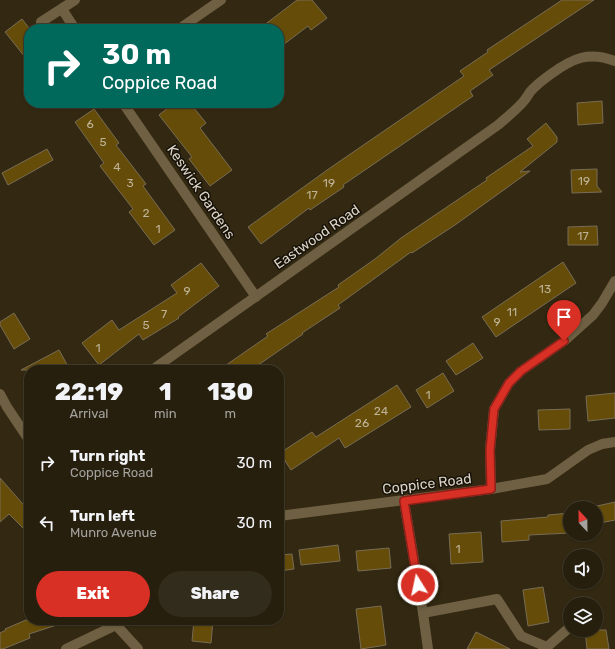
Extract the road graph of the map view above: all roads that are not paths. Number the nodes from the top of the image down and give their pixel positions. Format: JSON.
{"nodes":[{"id":1,"x":75,"y":0,"type":"edge"},
{"id":2,"x":221,"y":0,"type":"edge"},
{"id":3,"x":62,"y":9,"type":"junction"},
{"id":4,"x":41,"y":22,"type":"dead end"},
{"id":5,"x":72,"y":24,"type":"edge"},
{"id":6,"x":186,"y":24,"type":"edge"},
{"id":7,"x":615,"y":61,"type":"edge"},
{"id":8,"x":126,"y":108,"type":"edge"},
{"id":9,"x":615,"y":281,"type":"edge"},
{"id":10,"x":256,"y":297,"type":"junction"},
{"id":11,"x":159,"y":365,"type":"edge"},
{"id":12,"x":0,"y":394,"type":"edge"},
{"id":13,"x":24,"y":432,"type":"edge"},
{"id":14,"x":615,"y":442,"type":"edge"},
{"id":15,"x":491,"y":489,"type":"junction"},
{"id":16,"x":404,"y":501,"type":"junction"},
{"id":17,"x":284,"y":515,"type":"edge"},
{"id":18,"x":423,"y":613,"type":"junction"},
{"id":19,"x":113,"y":625,"type":"edge"},
{"id":20,"x":121,"y":625,"type":"edge"},
{"id":21,"x":563,"y":633,"type":"edge"},
{"id":22,"x":66,"y":649,"type":"edge"},
{"id":23,"x":138,"y":649,"type":"edge"},
{"id":24,"x":428,"y":649,"type":"edge"}],
"edges":[{"from":1,"to":3,"type":"street"},
{"from":2,"to":6,"type":"street"},
{"from":3,"to":4,"type":"street"},
{"from":3,"to":5,"type":"street"},
{"from":7,"to":10,"type":"street","name":"Eastwood Road"},
{"from":8,"to":10,"type":"street","name":"Keswick Gardens"},
{"from":9,"to":15,"type":"street"},
{"from":10,"to":11,"type":"street","name":"Eastwood Road"},
{"from":12,"to":13,"type":"street"},
{"from":14,"to":15,"type":"street","name":"Coppice Road"},
{"from":15,"to":16,"type":"street","name":"Coppice Road"},
{"from":16,"to":17,"type":"street","name":"Coppice Road"},
{"from":16,"to":18,"type":"street"},
{"from":18,"to":21,"type":"street"},
{"from":18,"to":24,"type":"street"},
{"from":19,"to":22,"type":"street"},
{"from":20,"to":23,"type":"street"}]}
